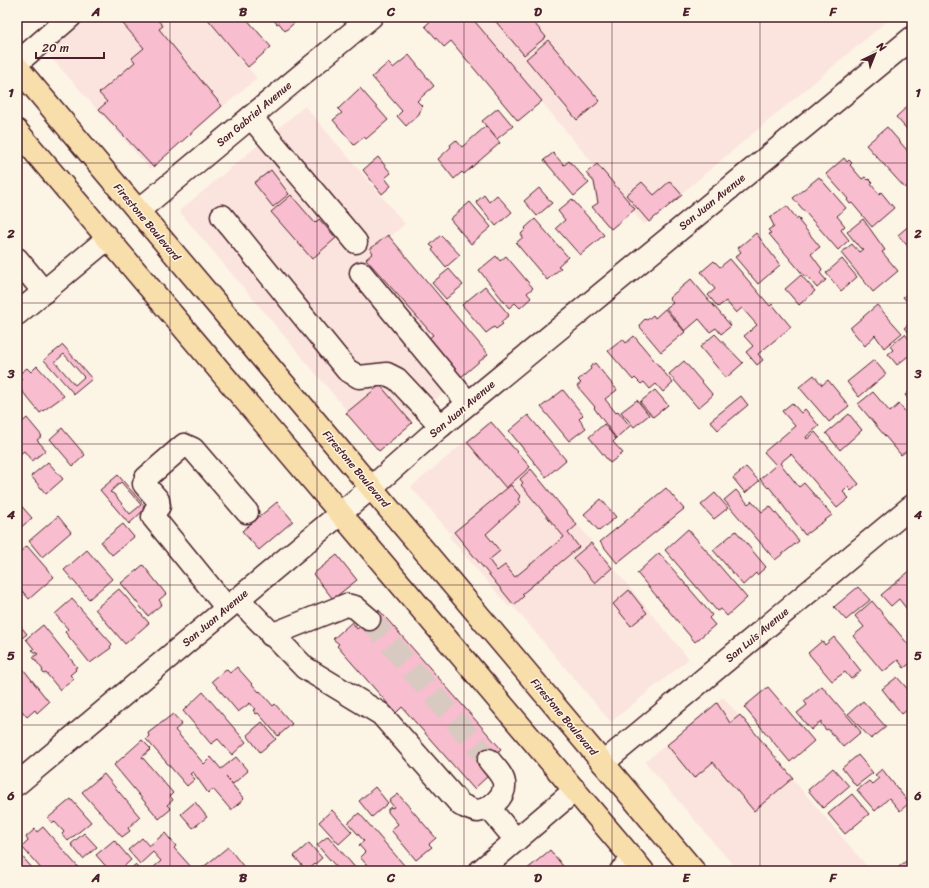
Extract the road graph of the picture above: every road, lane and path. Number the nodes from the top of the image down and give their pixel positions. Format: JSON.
{"nodes":[{"id":1,"x":70,"y":17,"type":"edge"},
{"id":2,"x":371,"y":17,"type":"edge"},
{"id":3,"x":912,"y":38,"type":"edge"},
{"id":4,"x":17,"y":63,"type":"edge"},
{"id":5,"x":17,"y":67,"type":"edge"},
{"id":6,"x":252,"y":117,"type":"junction"},
{"id":7,"x":17,"y":132,"type":"edge"},
{"id":8,"x":138,"y":212,"type":"junction"},
{"id":9,"x":222,"y":216,"type":"dead end"},
{"id":10,"x":107,"y":239,"type":"junction"},
{"id":11,"x":356,"y":242,"type":"dead end"},
{"id":12,"x":17,"y":259,"type":"edge"},
{"id":13,"x":361,"y":273,"type":"dead end"},
{"id":14,"x":44,"y":292,"type":"junction"},
{"id":15,"x":17,"y":314,"type":"edge"},
{"id":16,"x":468,"y":403,"type":"junction"},
{"id":17,"x":441,"y":426,"type":"junction"},
{"id":18,"x":372,"y":487,"type":"junction"},
{"id":19,"x":912,"y":506,"type":"edge"},
{"id":20,"x":247,"y":512,"type":"dead end"},
{"id":21,"x":339,"y":514,"type":"junction"},
{"id":22,"x":232,"y":604,"type":"junction"},
{"id":23,"x":369,"y":619,"type":"tunnel mouth"},
{"id":24,"x":271,"y":635,"type":"junction"},
{"id":25,"x":489,"y":760,"type":"tunnel mouth"},
{"id":26,"x":603,"y":762,"type":"junction"},
{"id":27,"x":17,"y":784,"type":"edge"},
{"id":28,"x":575,"y":790,"type":"junction"},
{"id":29,"x":491,"y":806,"type":"junction"},
{"id":30,"x":516,"y":840,"type":"junction"},
{"id":31,"x":633,"y":867,"type":"edge"},
{"id":32,"x":480,"y":871,"type":"edge"},
{"id":33,"x":694,"y":871,"type":"edge"}],
"edges":[{"from":1,"to":4,"type":"street"},
{"from":2,"to":6,"type":"street","name":"San Gabriel Avenue"},
{"from":3,"to":16,"type":"street","name":"San Juan Avenue"},
{"from":5,"to":8,"type":"main road","name":"Firestone Boulevard"},
{"from":6,"to":8,"type":"street","name":"San Gabriel Avenue"},
{"from":6,"to":11,"type":"street"},
{"from":7,"to":10,"type":"main road"},
{"from":8,"to":18,"type":"main road","name":"Firestone Boulevard"},
{"from":9,"to":17,"type":"street"},
{"from":10,"to":14,"type":"street"},
{"from":10,"to":21,"type":"main road"},
{"from":12,"to":14,"type":"street"},
{"from":13,"to":16,"type":"street"},
{"from":14,"to":15,"type":"street"},
{"from":16,"to":17,"type":"street","name":"San Juan Avenue"},
{"from":17,"to":18,"type":"street","name":"San Juan Avenue"},
{"from":18,"to":21,"type":"street","name":"San Juan Avenue"},
{"from":18,"to":26,"type":"main road","name":"Firestone Boulevard"},
{"from":19,"to":26,"type":"street","name":"San Luis Avenue"},
{"from":20,"to":22,"type":"street"},
{"from":21,"to":22,"type":"street","name":"San Juan Avenue"},
{"from":21,"to":28,"type":"main road"},
{"from":22,"to":24,"type":"street"},
{"from":22,"to":27,"type":"street","name":"San Juan Avenue"},
{"from":23,"to":24,"type":"street"},
{"from":24,"to":29,"type":"street"},
{"from":25,"to":29,"type":"street"},
{"from":26,"to":33,"type":"main road","name":"Firestone Boulevard"},
{"from":28,"to":30,"type":"street"},
{"from":28,"to":31,"type":"main road"},
{"from":29,"to":30,"type":"street"},
{"from":30,"to":32,"type":"street"}]}
